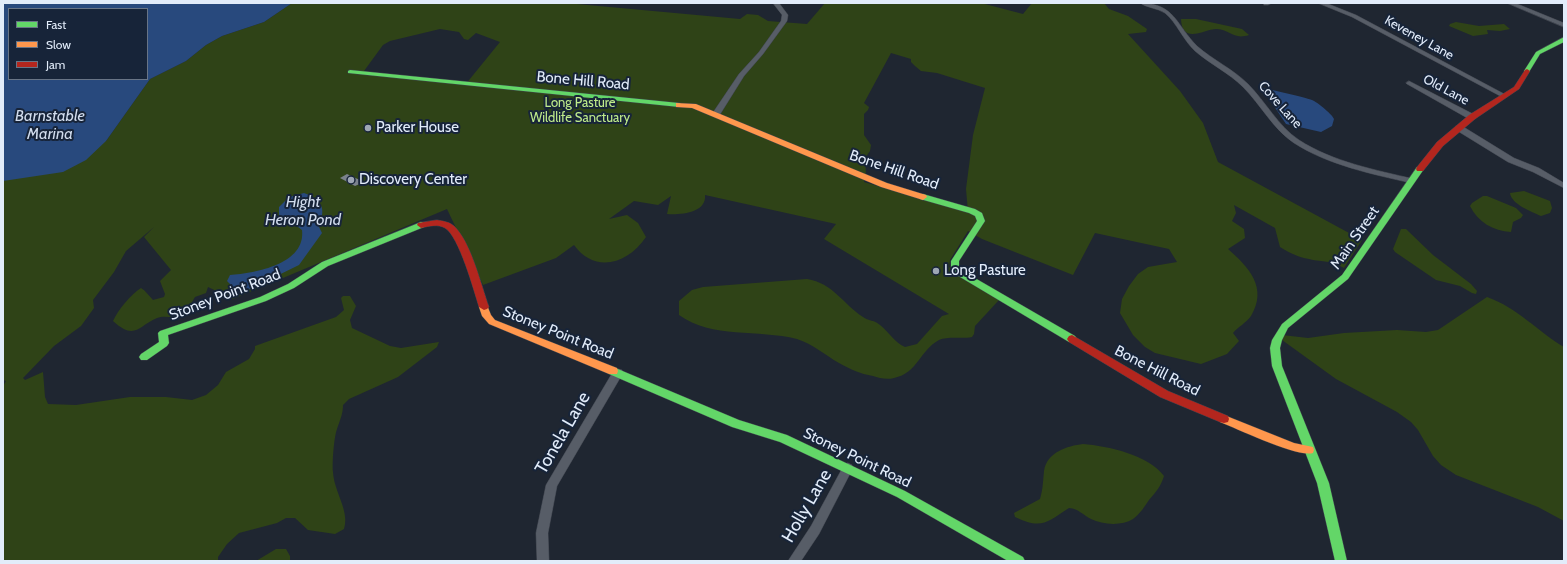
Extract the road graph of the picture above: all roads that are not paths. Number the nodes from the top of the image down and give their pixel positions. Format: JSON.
{"nodes":[{"id":1,"x":776,"y":3,"type":"edge"},
{"id":2,"x":1143,"y":3,"type":"edge"},
{"id":3,"x":1321,"y":3,"type":"edge"},
{"id":4,"x":1510,"y":3,"type":"edge"},
{"id":5,"x":1564,"y":25,"type":"edge"},
{"id":6,"x":1564,"y":39,"type":"edge"},
{"id":7,"x":350,"y":72,"type":"dead end"},
{"id":8,"x":1408,"y":83,"type":"dead end"},
{"id":9,"x":1504,"y":96,"type":"junction"},
{"id":10,"x":716,"y":114,"type":"junction"},
{"id":11,"x":1472,"y":117,"type":"junction"},
{"id":12,"x":1459,"y":128,"type":"junction"},
{"id":13,"x":1411,"y":181,"type":"junction"},
{"id":14,"x":1564,"y":186,"type":"edge"},
{"id":15,"x":144,"y":357,"type":"dead end"},
{"id":16,"x":618,"y":373,"type":"junction"},
{"id":17,"x":1309,"y":450,"type":"junction"},
{"id":18,"x":848,"y":468,"type":"junction"},
{"id":19,"x":543,"y":561,"type":"edge"},
{"id":20,"x":794,"y":561,"type":"edge"},
{"id":21,"x":1019,"y":561,"type":"edge"},
{"id":22,"x":1341,"y":561,"type":"edge"}],
"edges":[{"from":1,"to":10,"type":"street"},
{"from":2,"to":13,"type":"street","name":"Cove Lane"},
{"from":3,"to":9,"type":"street","name":"Keveney Lane"},
{"from":4,"to":5,"type":"street"},
{"from":6,"to":9,"type":"street","name":"Main Street"},
{"from":7,"to":10,"type":"street","name":"Bone Hill Road"},
{"from":8,"to":11,"type":"street","name":"Old Lane"},
{"from":9,"to":11,"type":"street","name":"Main Street"},
{"from":10,"to":17,"type":"street","name":"Bone Hill Road"},
{"from":11,"to":12,"type":"street","name":"Main Street"},
{"from":12,"to":13,"type":"street","name":"Main Street"},
{"from":12,"to":14,"type":"street"},
{"from":13,"to":17,"type":"street","name":"Main Street"},
{"from":15,"to":16,"type":"street","name":"Stoney Point Road"},
{"from":16,"to":18,"type":"street","name":"Stoney Point Road"},
{"from":16,"to":19,"type":"street","name":"Tonela Lane"},
{"from":17,"to":22,"type":"street","name":"Main Street"},
{"from":18,"to":20,"type":"street","name":"Holly Lane"},
{"from":18,"to":21,"type":"street","name":"Stoney Point Road"}]}
